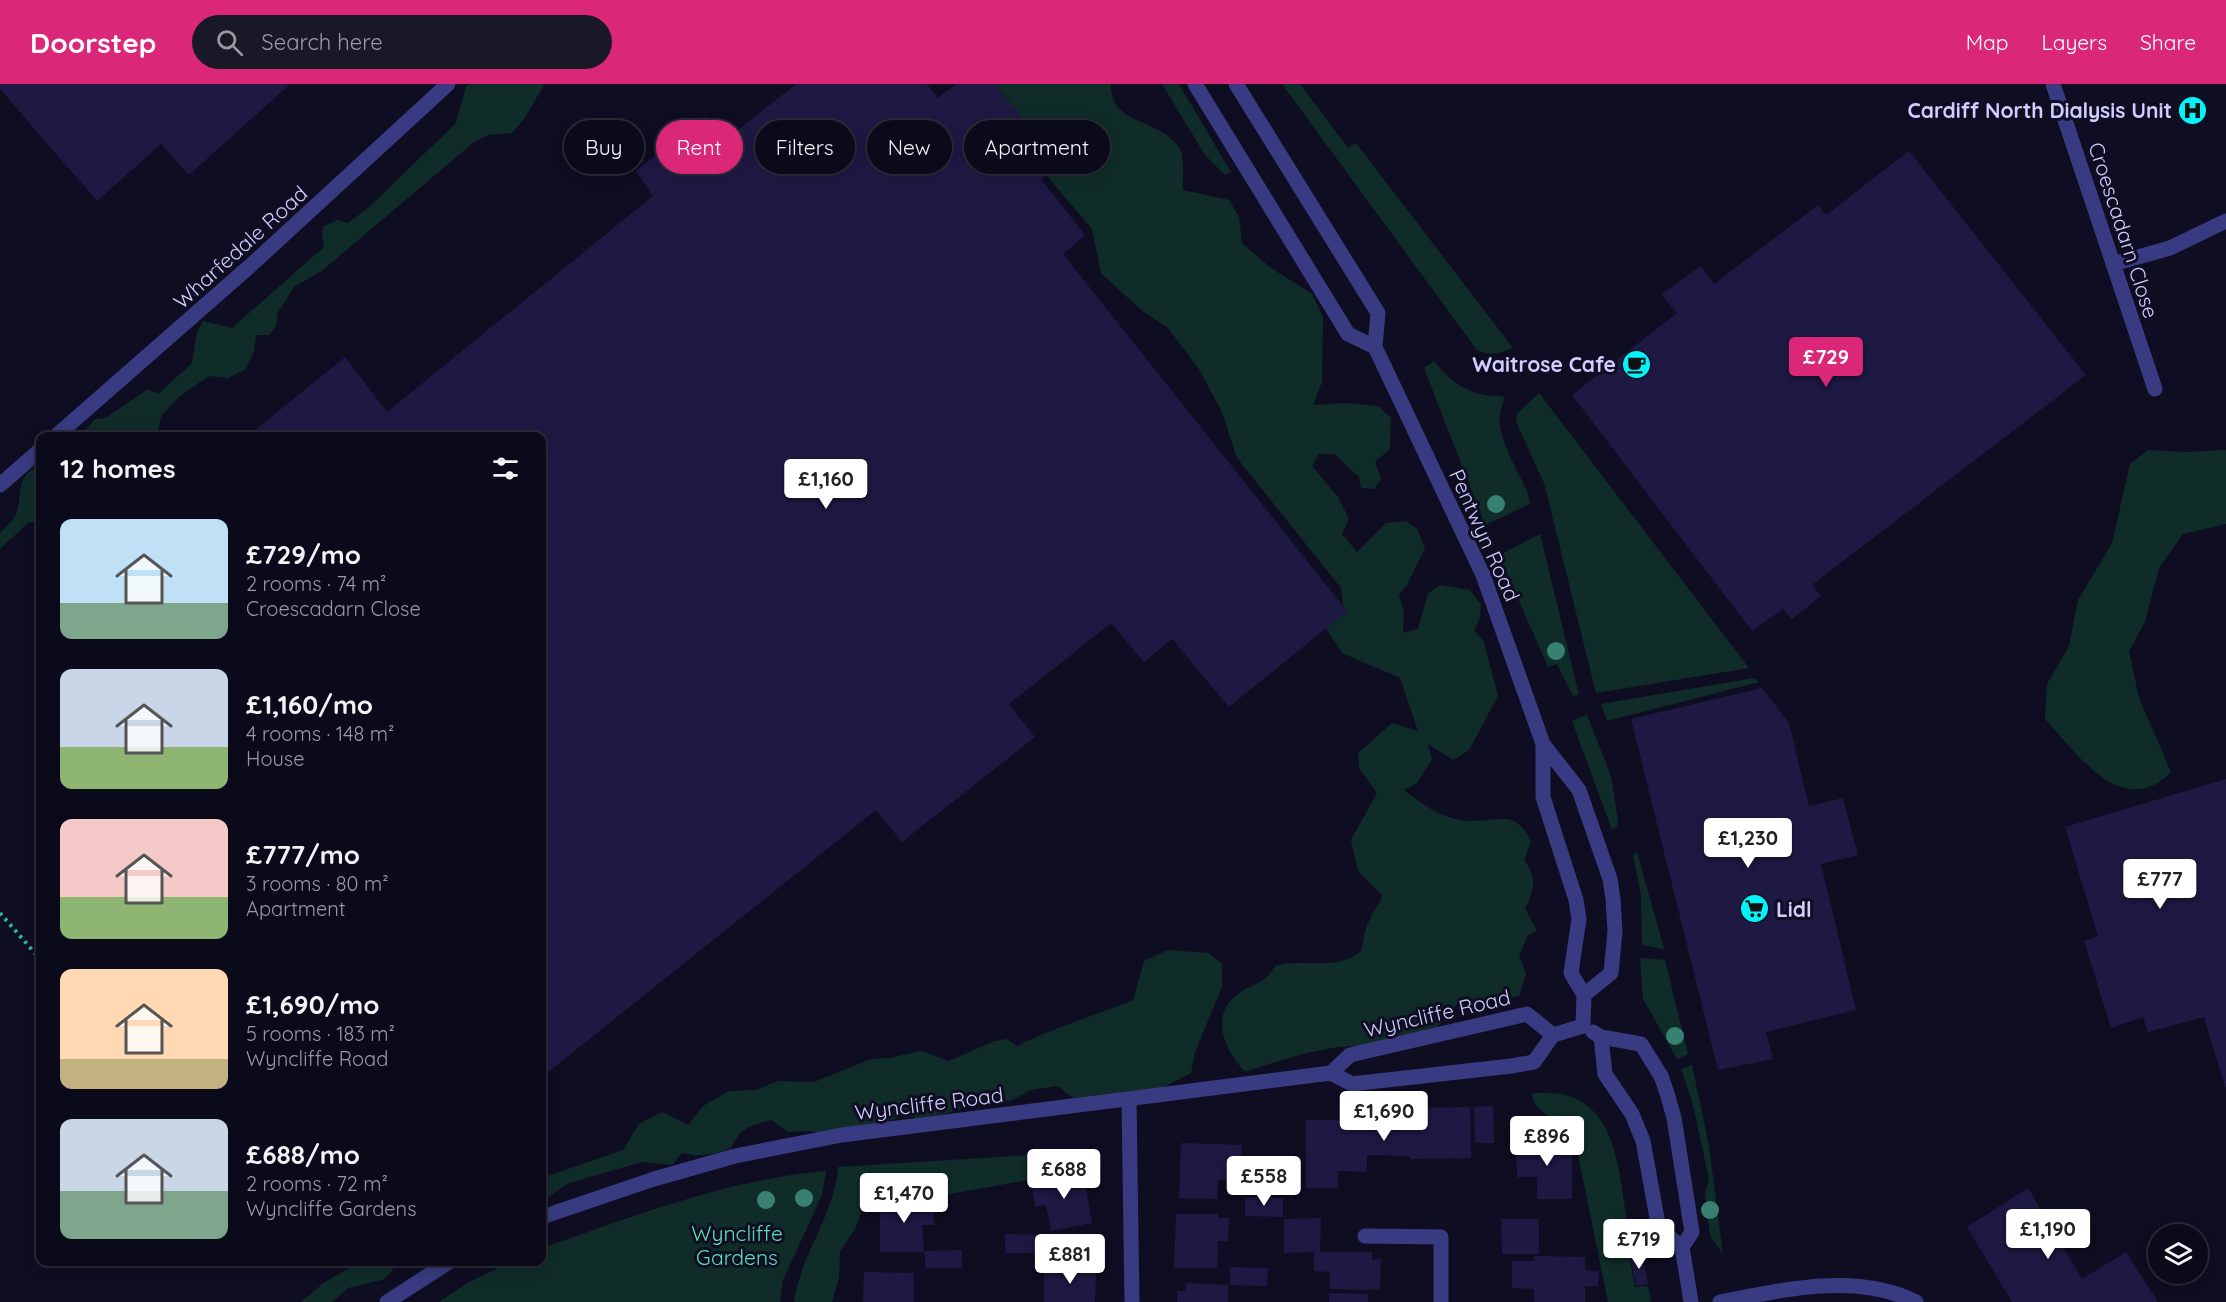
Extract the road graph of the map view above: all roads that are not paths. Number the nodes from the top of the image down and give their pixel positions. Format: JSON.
{"nodes":[{"id":1,"x":448,"y":84,"type":"edge"},
{"id":2,"x":1195,"y":84,"type":"edge"},
{"id":3,"x":1236,"y":84,"type":"edge"},
{"id":4,"x":2053,"y":84,"type":"edge"},
{"id":5,"x":2226,"y":221,"type":"edge"},
{"id":6,"x":2113,"y":264,"type":"junction"},
{"id":7,"x":1375,"y":347,"type":"junction"},
{"id":8,"x":2154,"y":389,"type":"dead end"},
{"id":9,"x":61,"y":432,"type":"edge"},
{"id":10,"x":36,"y":454,"type":"edge"},
{"id":11,"x":0,"y":485,"type":"edge"},
{"id":12,"x":1544,"y":744,"type":"junction"},
{"id":13,"x":1584,"y":995,"type":"junction"},
{"id":14,"x":1583,"y":1026,"type":"junction"},
{"id":15,"x":1553,"y":1035,"type":"junction"},
{"id":16,"x":1601,"y":1037,"type":"junction"},
{"id":17,"x":1331,"y":1073,"type":"junction"},
{"id":18,"x":1129,"y":1100,"type":"junction"},
{"id":19,"x":546,"y":1217,"type":"edge"},
{"id":20,"x":1365,"y":1236,"type":"dead end"},
{"id":21,"x":1682,"y":1247,"type":"junction"},
{"id":22,"x":443,"y":1266,"type":"edge"},
{"id":23,"x":387,"y":1302,"type":"edge"},
{"id":24,"x":1132,"y":1302,"type":"edge"},
{"id":25,"x":1441,"y":1302,"type":"edge"},
{"id":26,"x":1691,"y":1302,"type":"edge"},
{"id":27,"x":1720,"y":1302,"type":"edge"},
{"id":28,"x":1916,"y":1302,"type":"edge"}],
"edges":[{"from":1,"to":9,"type":"street","name":"Wharfedale Road"},
{"from":2,"to":7,"type":"street"},
{"from":3,"to":7,"type":"street"},
{"from":4,"to":6,"type":"street","name":"Croescadarn Close"},
{"from":5,"to":6,"type":"street"},
{"from":6,"to":8,"type":"street","name":"Croescadarn Close"},
{"from":7,"to":12,"type":"street","name":"Pentwyn Road"},
{"from":10,"to":11,"type":"street"},
{"from":12,"to":13,"type":"street","name":"Pentwyn Road"},
{"from":12,"to":13,"type":"street","name":"Pentwyn Road"},
{"from":13,"to":14,"type":"street","name":"Pentwyn Road"},
{"from":14,"to":15,"type":"street"},
{"from":14,"to":16,"type":"street"},
{"from":15,"to":17,"type":"street","name":"Wyncliffe Road"},
{"from":15,"to":17,"type":"street","name":"Wyncliffe Road"},
{"from":16,"to":21,"type":"street"},
{"from":16,"to":21,"type":"street"},
{"from":17,"to":18,"type":"street","name":"Wyncliffe Road"},
{"from":18,"to":19,"type":"street","name":"Wyncliffe Road"},
{"from":18,"to":24,"type":"street"},
{"from":20,"to":25,"type":"street"},
{"from":21,"to":26,"type":"street"},
{"from":22,"to":23,"type":"street"},
{"from":27,"to":28,"type":"street"}]}
